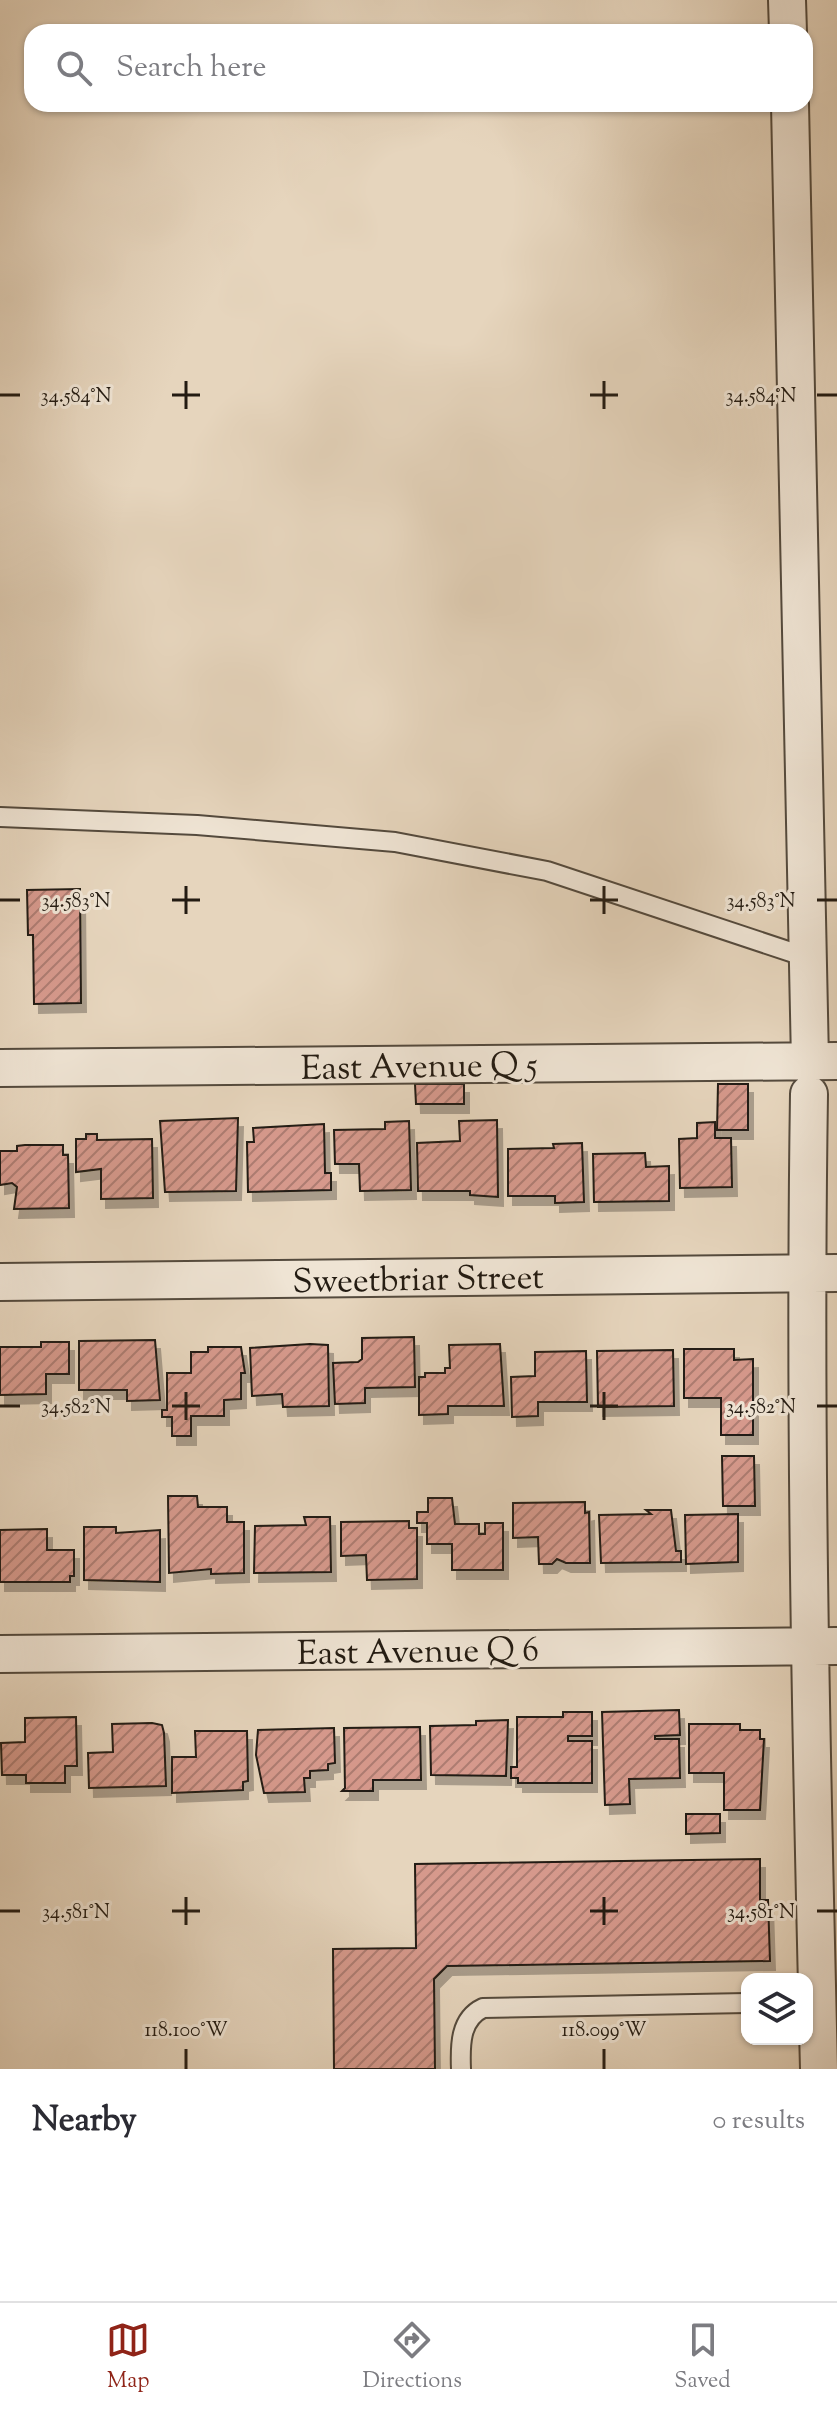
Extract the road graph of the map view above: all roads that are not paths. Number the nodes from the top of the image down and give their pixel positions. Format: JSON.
{"nodes":[{"id":1,"x":787,"y":0,"type":"edge"},
{"id":2,"x":788,"y":24,"type":"edge"},
{"id":3,"x":790,"y":112,"type":"edge"},
{"id":4,"x":0,"y":817,"type":"edge"},
{"id":5,"x":809,"y":958,"type":"junction"},
{"id":6,"x":0,"y":1068,"type":"edge"},
{"id":7,"x":819,"y":1072,"type":"edge"},
{"id":8,"x":822,"y":1273,"type":"edge"},
{"id":9,"x":0,"y":1282,"type":"edge"},
{"id":10,"x":823,"y":1646,"type":"edge"},
{"id":11,"x":0,"y":1654,"type":"edge"},
{"id":12,"x":826,"y":1854,"type":"edge"},
{"id":13,"x":813,"y":1991,"type":"edge"},
{"id":14,"x":741,"y":2003,"type":"edge"},
{"id":15,"x":813,"y":2012,"type":"edge"},
{"id":16,"x":461,"y":2069,"type":"edge"},
{"id":17,"x":819,"y":2069,"type":"edge"}],
"edges":[{"from":1,"to":2,"type":"street"},
{"from":3,"to":5,"type":"street"},
{"from":4,"to":5,"type":"lane"},
{"from":5,"to":7,"type":"street"},
{"from":6,"to":7,"type":"street","name":"East Avenue Q 5"},
{"from":7,"to":8,"type":"street"},
{"from":8,"to":9,"type":"street","name":"Sweetbriar Street"},
{"from":8,"to":10,"type":"street"},
{"from":10,"to":11,"type":"street","name":"East Avenue Q 6"},
{"from":10,"to":12,"type":"street"},
{"from":12,"to":13,"type":"street"},
{"from":14,"to":16,"type":"lane"},
{"from":15,"to":17,"type":"street"}]}
